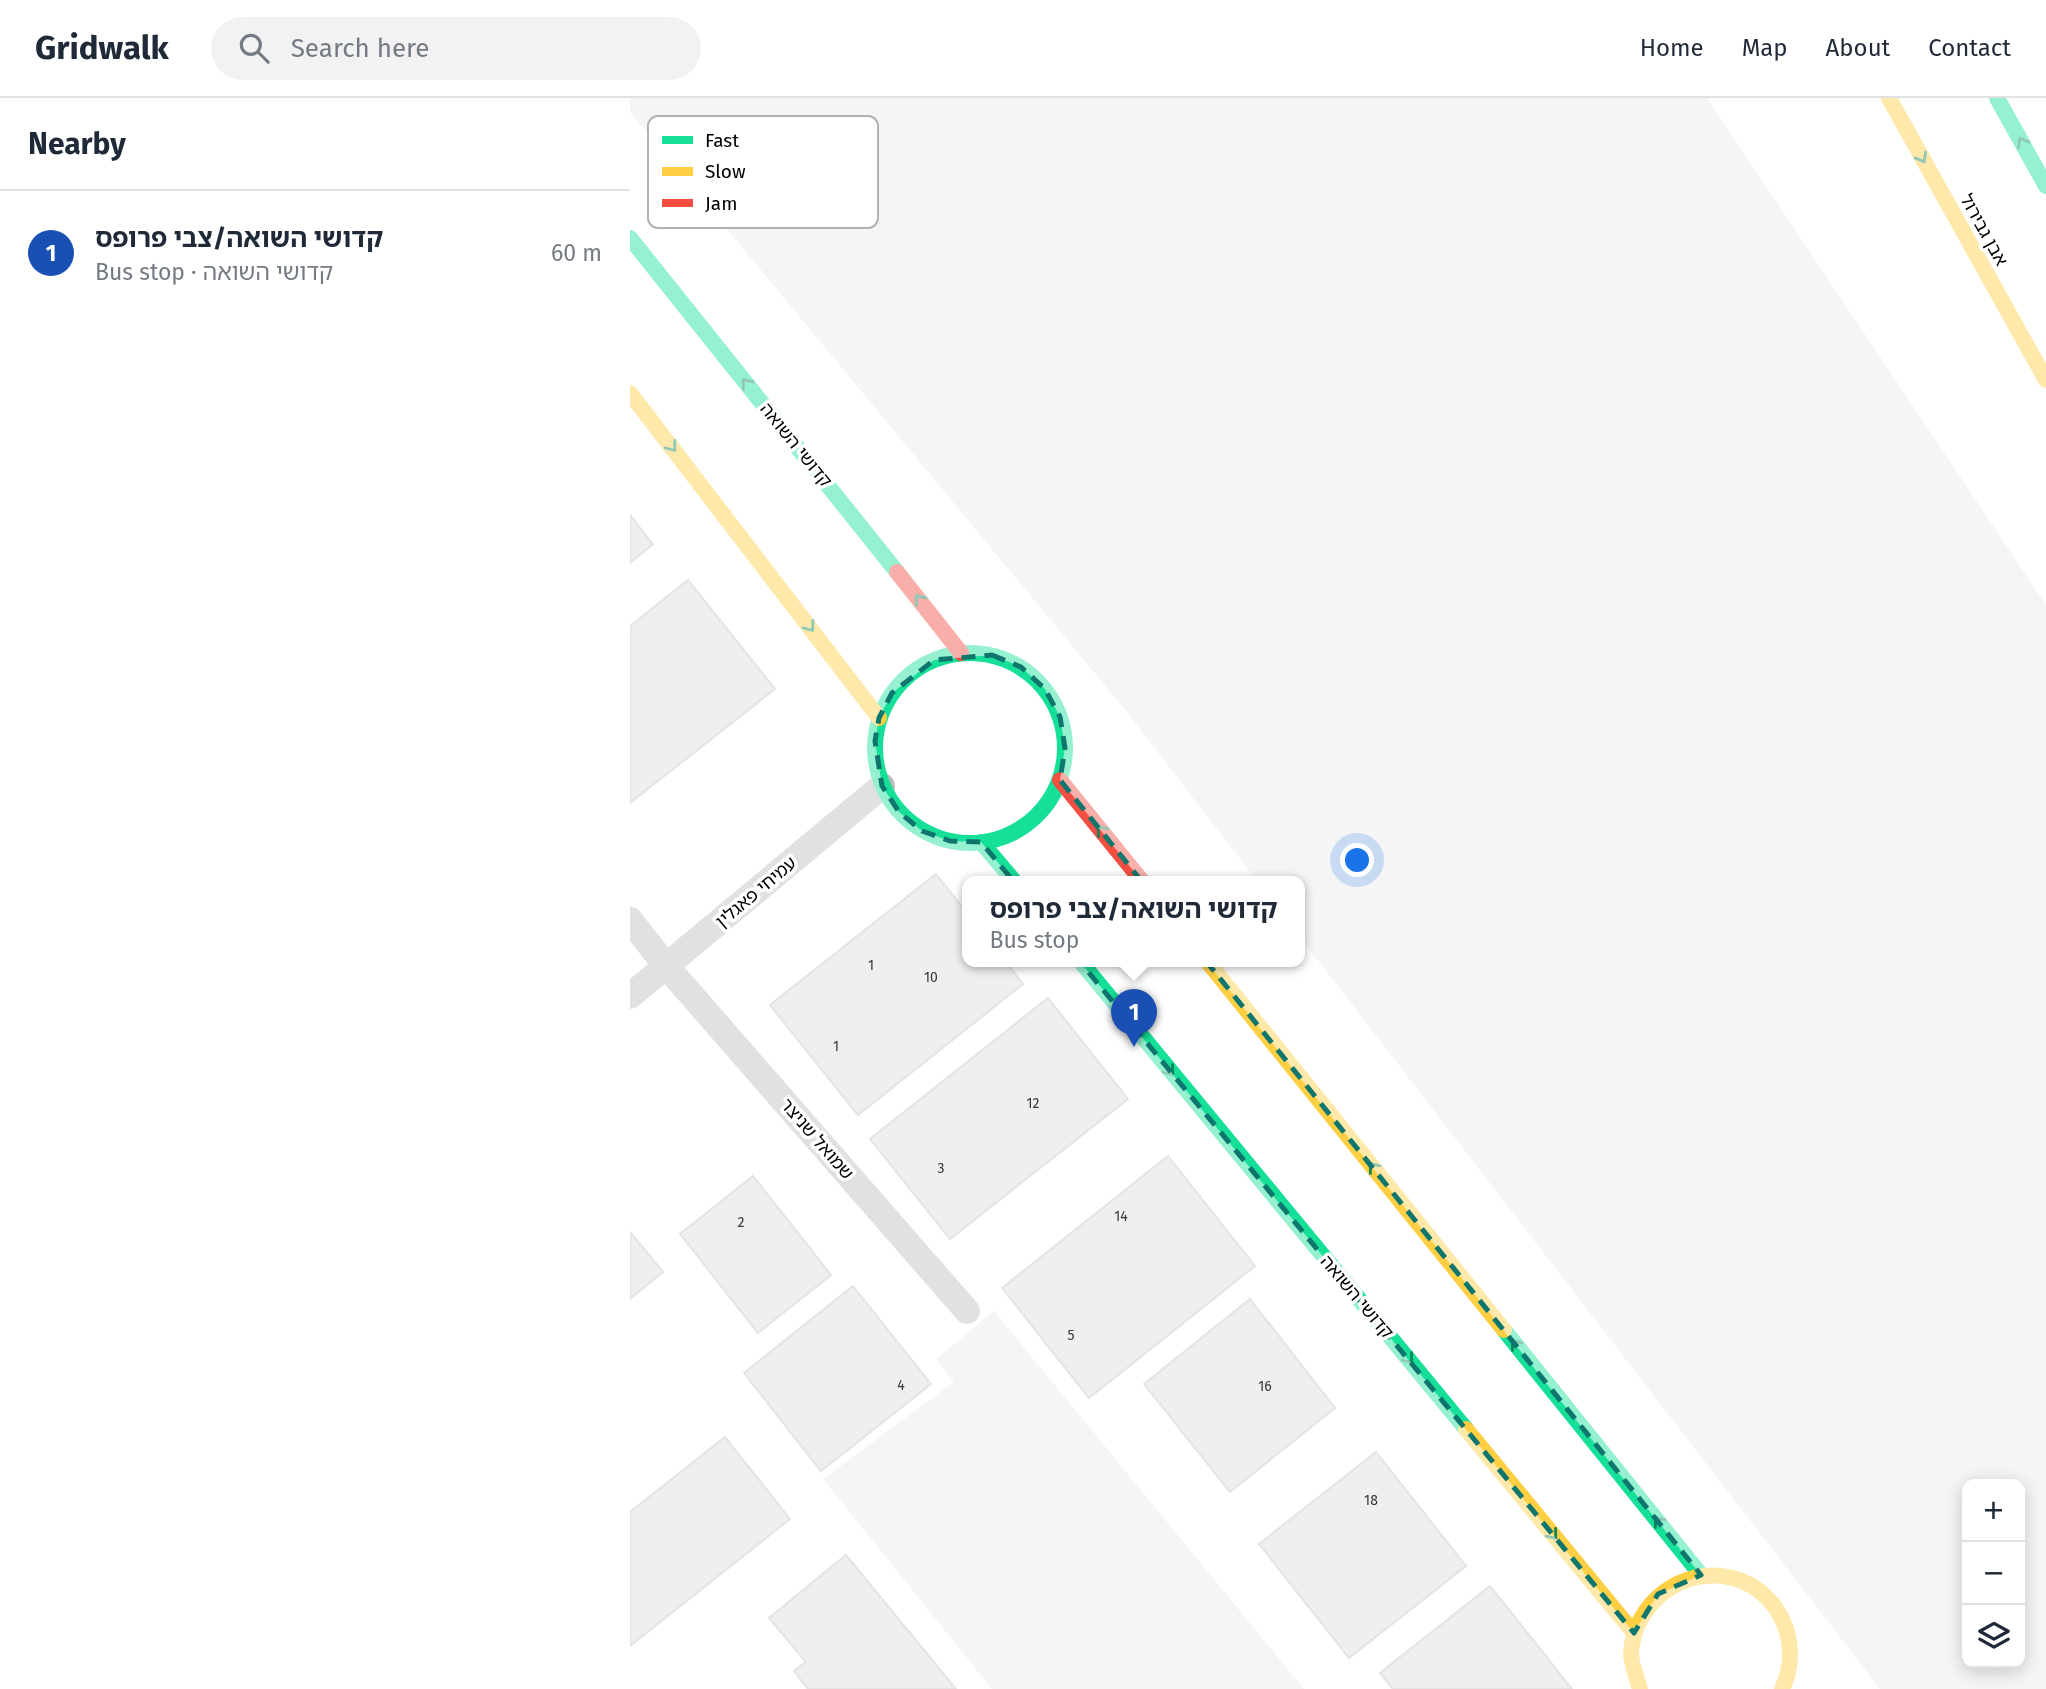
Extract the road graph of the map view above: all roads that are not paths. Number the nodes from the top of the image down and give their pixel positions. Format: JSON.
{"nodes":[{"id":1,"x":1888,"y":98,"type":"edge"},
{"id":2,"x":1997,"y":98,"type":"edge"},
{"id":3,"x":2046,"y":186,"type":"edge"},
{"id":4,"x":630,"y":238,"type":"edge"},
{"id":5,"x":2046,"y":380,"type":"edge"},
{"id":6,"x":630,"y":393,"type":"edge"},
{"id":7,"x":961,"y":653,"type":"junction"},
{"id":8,"x":879,"y":718,"type":"junction"},
{"id":9,"x":1060,"y":780,"type":"junction"},
{"id":10,"x":882,"y":786,"type":"junction"},
{"id":11,"x":981,"y":842,"type":"junction"},
{"id":12,"x":1010,"y":876,"type":"edge"},
{"id":13,"x":1138,"y":876,"type":"edge"},
{"id":14,"x":630,"y":920,"type":"edge"},
{"id":15,"x":667,"y":967,"type":"junction"},
{"id":16,"x":1085,"y":967,"type":"edge"},
{"id":17,"x":1212,"y":967,"type":"edge"},
{"id":18,"x":630,"y":996,"type":"edge"},
{"id":19,"x":967,"y":1311,"type":"dead end"},
{"id":20,"x":1700,"y":1574,"type":"junction"},
{"id":21,"x":1634,"y":1633,"type":"junction"},
{"id":22,"x":1787,"y":1687,"type":"edge"},
{"id":23,"x":1640,"y":1689,"type":"edge"}],
"edges":[{"from":1,"to":5,"type":"street","name":"אבן גבירול","one_way":true},
{"from":3,"to":2,"type":"street","one_way":true},
{"from":7,"to":4,"type":"street","name":"קדושי השואה","one_way":true},
{"from":6,"to":8,"type":"street","one_way":true},
{"from":7,"to":8,"type":"street"},
{"from":7,"to":9,"type":"street"},
{"from":8,"to":10,"type":"street"},
{"from":9,"to":11,"type":"street"},
{"from":13,"to":9,"type":"street","one_way":true},
{"from":10,"to":11,"type":"street"},
{"from":10,"to":15,"type":"street","name":"עמיחי פאגלין"},
{"from":11,"to":12,"type":"street"},
{"from":14,"to":15,"type":"street","name":"שמואל שניצר"},
{"from":15,"to":18,"type":"street","name":"עמיחי פאגלין"},
{"from":15,"to":19,"type":"street","name":"שמואל שניצר"},
{"from":16,"to":21,"type":"street","name":"קדושי השואה","one_way":true},
{"from":20,"to":17,"type":"street","one_way":true},
{"from":20,"to":21,"type":"street"},
{"from":20,"to":22,"type":"street"},
{"from":21,"to":23,"type":"street"}]}
